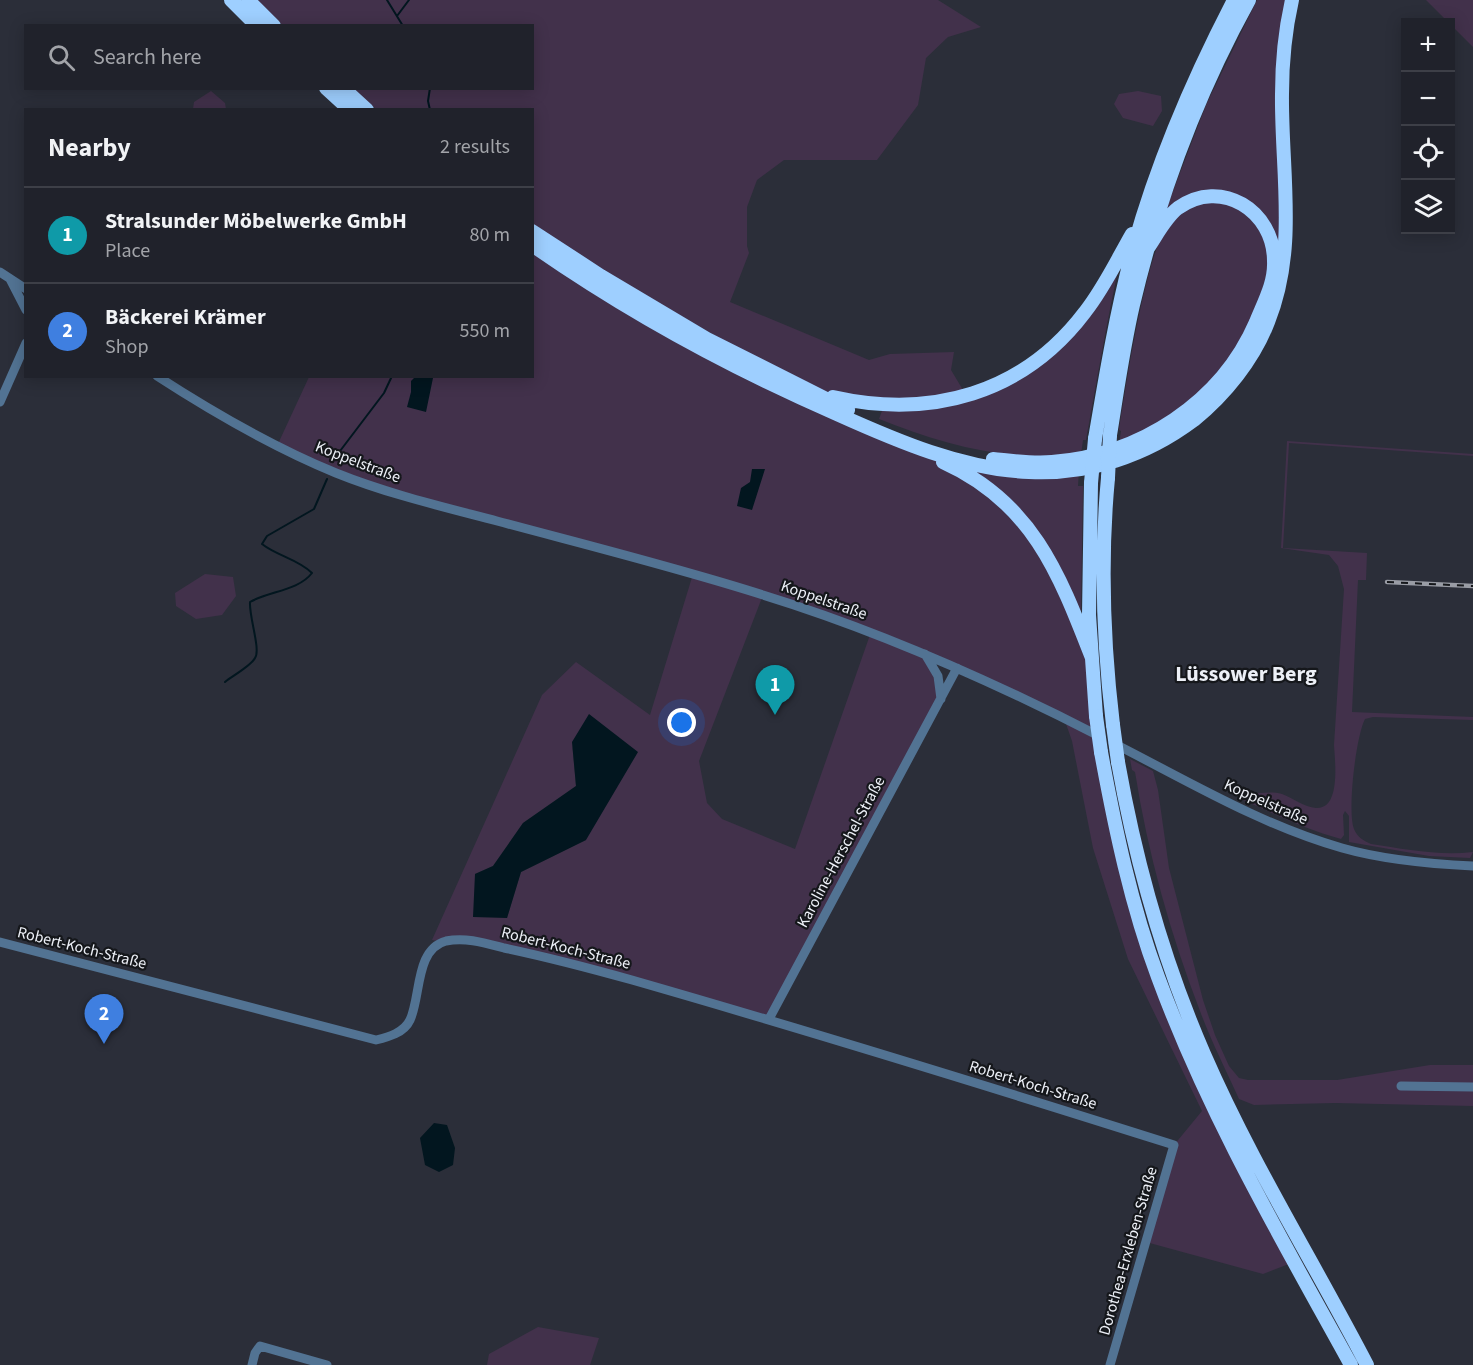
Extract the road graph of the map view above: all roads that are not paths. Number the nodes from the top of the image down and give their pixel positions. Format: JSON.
{"nodes":[{"id":1,"x":231,"y":0,"type":"edge"},
{"id":2,"x":248,"y":0,"type":"edge"},
{"id":3,"x":1234,"y":0,"type":"edge"},
{"id":4,"x":1249,"y":0,"type":"edge"},
{"id":5,"x":1292,"y":0,"type":"edge"},
{"id":6,"x":255,"y":24,"type":"edge"},
{"id":7,"x":272,"y":24,"type":"edge"},
{"id":8,"x":328,"y":90,"type":"edge"},
{"id":9,"x":345,"y":90,"type":"edge"},
{"id":10,"x":348,"y":108,"type":"edge"},
{"id":11,"x":365,"y":108,"type":"edge"},
{"id":12,"x":1147,"y":205,"type":"junction"},
{"id":13,"x":534,"y":232,"type":"edge"},
{"id":14,"x":534,"y":247,"type":"edge"},
{"id":15,"x":1148,"y":248,"type":"junction"},
{"id":16,"x":0,"y":272,"type":"edge"},
{"id":17,"x":10,"y":279,"type":"junction"},
{"id":18,"x":24,"y":288,"type":"edge"},
{"id":19,"x":24,"y":306,"type":"edge"},
{"id":20,"x":24,"y":348,"type":"edge"},
{"id":21,"x":160,"y":378,"type":"edge"},
{"id":22,"x":813,"y":392,"type":"junction"},
{"id":23,"x":0,"y":402,"type":"edge"},
{"id":24,"x":884,"y":434,"type":"junction"},
{"id":25,"x":925,"y":654,"type":"junction"},
{"id":26,"x":1092,"y":658,"type":"junction"},
{"id":27,"x":957,"y":668,"type":"junction"},
{"id":28,"x":941,"y":699,"type":"junction"},
{"id":29,"x":1473,"y":866,"type":"edge"},
{"id":30,"x":0,"y":942,"type":"edge"},
{"id":31,"x":769,"y":1019,"type":"junction"},
{"id":32,"x":1401,"y":1086,"type":"dead end"},
{"id":33,"x":1473,"y":1087,"type":"edge"},
{"id":34,"x":1174,"y":1145,"type":"joint"},
{"id":35,"x":252,"y":1365,"type":"edge"},
{"id":36,"x":327,"y":1365,"type":"edge"},
{"id":37,"x":1110,"y":1365,"type":"edge"},
{"id":38,"x":1351,"y":1365,"type":"edge"},
{"id":39,"x":1367,"y":1365,"type":"edge"}],
"edges":[{"from":1,"to":6,"type":"highway"},
{"from":2,"to":7,"type":"highway"},
{"from":3,"to":12,"type":"highway"},
{"from":4,"to":15,"type":"highway"},
{"from":5,"to":24,"type":"highway"},
{"from":8,"to":10,"type":"highway"},
{"from":9,"to":11,"type":"highway"},
{"from":12,"to":22,"type":"highway"},
{"from":12,"to":26,"type":"highway","bridge":true},
{"from":13,"to":22,"type":"highway"},
{"from":14,"to":24,"type":"highway"},
{"from":15,"to":22,"type":"highway"},
{"from":15,"to":39,"type":"highway","bridge":true},
{"from":16,"to":17,"type":"street"},
{"from":17,"to":18,"type":"street"},
{"from":17,"to":19,"type":"street"},
{"from":20,"to":23,"type":"street"},
{"from":21,"to":25,"type":"street","name":"Koppelstraße"},
{"from":24,"to":26,"type":"highway"},
{"from":25,"to":27,"type":"street","name":"Koppelstraße"},
{"from":25,"to":28,"type":"street"},
{"from":26,"to":38,"type":"highway","bridge":true},
{"from":27,"to":28,"type":"street","name":"Karoline-Herschel-Straße"},
{"from":27,"to":29,"type":"street","name":"Koppelstraße"},
{"from":28,"to":31,"type":"street","name":"Karoline-Herschel-Straße"},
{"from":30,"to":31,"type":"street","name":"Robert-Koch-Straße"},
{"from":31,"to":34,"type":"street","name":"Robert-Koch-Straße"},
{"from":32,"to":33,"type":"street"},
{"from":34,"to":37,"type":"street","name":"Dorothea-Erxleben-Straße"},
{"from":35,"to":36,"type":"street"}]}
